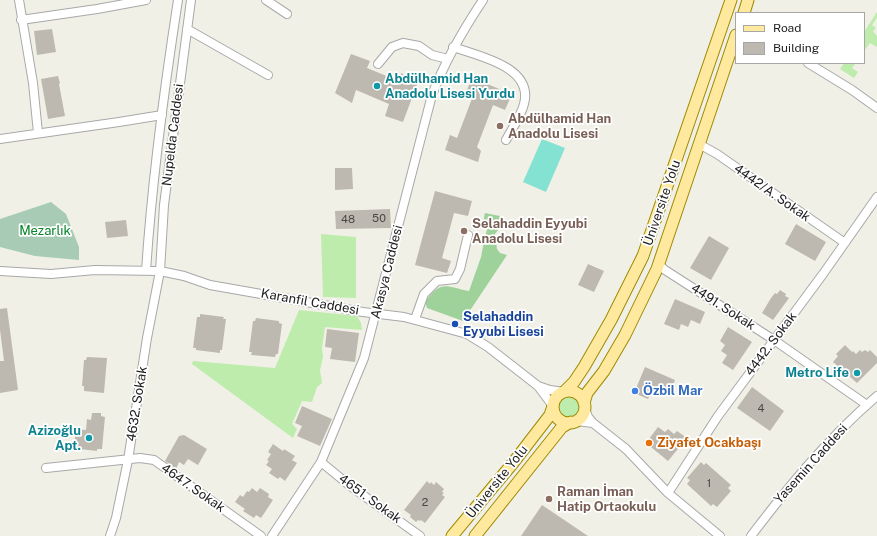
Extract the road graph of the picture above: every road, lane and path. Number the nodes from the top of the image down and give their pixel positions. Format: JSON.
{"nodes":[{"id":1,"x":19,"y":0,"type":"edge"},
{"id":2,"x":146,"y":0,"type":"edge"},
{"id":3,"x":176,"y":0,"type":"edge"},
{"id":4,"x":192,"y":0,"type":"edge"},
{"id":5,"x":266,"y":0,"type":"edge"},
{"id":6,"x":483,"y":0,"type":"edge"},
{"id":7,"x":731,"y":0,"type":"edge"},
{"id":8,"x":748,"y":0,"type":"edge"},
{"id":9,"x":744,"y":12,"type":"edge"},
{"id":10,"x":287,"y":14,"type":"dead end"},
{"id":11,"x":22,"y":20,"type":"junction"},
{"id":12,"x":187,"y":29,"type":"junction"},
{"id":13,"x":735,"y":38,"type":"edge"},
{"id":14,"x":453,"y":47,"type":"junction"},
{"id":15,"x":448,"y":59,"type":"junction"},
{"id":16,"x":378,"y":64,"type":"dead end"},
{"id":17,"x":810,"y":64,"type":"edge"},
{"id":18,"x":268,"y":75,"type":"dead end"},
{"id":19,"x":877,"y":108,"type":"edge"},
{"id":20,"x":162,"y":115,"type":"junction"},
{"id":21,"x":38,"y":133,"type":"junction"},
{"id":22,"x":0,"y":139,"type":"edge"},
{"id":23,"x":506,"y":140,"type":"dead end"},
{"id":24,"x":699,"y":144,"type":"junction"},
{"id":25,"x":877,"y":197,"type":"edge"},
{"id":26,"x":468,"y":235,"type":"dead end"},
{"id":27,"x":845,"y":243,"type":"junction"},
{"id":28,"x":658,"y":264,"type":"junction"},
{"id":29,"x":0,"y":271,"type":"edge"},
{"id":30,"x":146,"y":271,"type":"junction"},
{"id":31,"x":160,"y":271,"type":"junction"},
{"id":32,"x":376,"y":313,"type":"junction"},
{"id":33,"x":415,"y":319,"type":"junction"},
{"id":34,"x":774,"y":340,"type":"junction"},
{"id":35,"x":538,"y":386,"type":"junction"},
{"id":36,"x":564,"y":392,"type":"junction"},
{"id":37,"x":877,"y":396,"type":"edge"},
{"id":38,"x":867,"y":404,"type":"junction"},
{"id":39,"x":553,"y":406,"type":"junction"},
{"id":40,"x":584,"y":406,"type":"junction"},
{"id":41,"x":574,"y":422,"type":"junction"},
{"id":42,"x":593,"y":423,"type":"junction"},
{"id":43,"x":128,"y":460,"type":"junction"},
{"id":44,"x":321,"y":462,"type":"junction"},
{"id":45,"x":46,"y":468,"type":"dead end"},
{"id":46,"x":668,"y":493,"type":"junction"},
{"id":47,"x":110,"y":536,"type":"edge"},
{"id":48,"x":261,"y":536,"type":"edge"},
{"id":49,"x":272,"y":536,"type":"edge"},
{"id":50,"x":420,"y":536,"type":"edge"},
{"id":51,"x":452,"y":536,"type":"edge"},
{"id":52,"x":475,"y":536,"type":"edge"},
{"id":53,"x":720,"y":536,"type":"edge"},
{"id":54,"x":751,"y":536,"type":"edge"}],
"edges":[{"from":1,"to":11,"type":"street"},
{"from":2,"to":11,"type":"street"},
{"from":3,"to":20,"type":"street","name":"Nupelda Caddesi"},
{"from":4,"to":12,"type":"street","name":"Nupelda Caddesi"},
{"from":5,"to":10,"type":"street"},
{"from":6,"to":14,"type":"street","name":"Akasya Caddesi"},
{"from":7,"to":36,"type":"main road","name":"Üniversite Yolu"},
{"from":8,"to":9,"type":"main road"},
{"from":11,"to":21,"type":"street"},
{"from":12,"to":18,"type":"street"},
{"from":12,"to":31,"type":"street","name":"Nupelda Caddesi"},
{"from":13,"to":24,"type":"main road"},
{"from":14,"to":15,"type":"street","name":"Akasya Caddesi"},
{"from":14,"to":23,"type":"street"},
{"from":15,"to":16,"type":"street"},
{"from":15,"to":32,"type":"street","name":"Akasya Caddesi"},
{"from":17,"to":19,"type":"street"},
{"from":20,"to":21,"type":"street"},
{"from":20,"to":30,"type":"street","name":"Nupelda Caddesi"},
{"from":21,"to":22,"type":"street"},
{"from":24,"to":27,"type":"street","name":"4442/A. Sokak"},
{"from":24,"to":28,"type":"main road"},
{"from":25,"to":27,"type":"street","name":"4442. Sokak"},
{"from":26,"to":33,"type":"street"},
{"from":27,"to":34,"type":"street","name":"4442. Sokak"},
{"from":28,"to":34,"type":"street","name":"4491. Sokak"},
{"from":28,"to":40,"type":"main road"},
{"from":29,"to":30,"type":"street","name":"Karanfil Caddesi"},
{"from":30,"to":31,"type":"street","name":"Karanfil Caddesi"},
{"from":31,"to":32,"type":"street","name":"Karanfil Caddesi"},
{"from":31,"to":43,"type":"street","name":"4632. Sokak"},
{"from":32,"to":33,"type":"street","name":"Karanfil Caddesi"},
{"from":32,"to":44,"type":"street","name":"Akasya Caddesi"},
{"from":33,"to":35,"type":"street","name":"Karanfil Caddesi"},
{"from":34,"to":38,"type":"street","name":"4491. Sokak"},
{"from":34,"to":46,"type":"street","name":"4442. Sokak"},
{"from":35,"to":36,"type":"street"},
{"from":35,"to":39,"type":"street"},
{"from":36,"to":39,"type":"main road"},
{"from":36,"to":40,"type":"main road"},
{"from":37,"to":38,"type":"street","name":"Yasemin Caddesi"},
{"from":38,"to":54,"type":"street","name":"Yasemin Caddesi"},
{"from":39,"to":41,"type":"main road"},
{"from":39,"to":51,"type":"main road","name":"Üniversite Yolu"},
{"from":40,"to":41,"type":"main road"},
{"from":40,"to":42,"type":"street"},
{"from":41,"to":42,"type":"street"},
{"from":41,"to":52,"type":"main road"},
{"from":42,"to":46,"type":"street"},
{"from":43,"to":45,"type":"street","name":"4647. Sokak"},
{"from":43,"to":47,"type":"street","name":"4632. Sokak"},
{"from":43,"to":48,"type":"street","name":"4647. Sokak"},
{"from":44,"to":49,"type":"street","name":"Akasya Caddesi"},
{"from":44,"to":50,"type":"street","name":"4651. Sokak"},
{"from":46,"to":53,"type":"street"}]}
